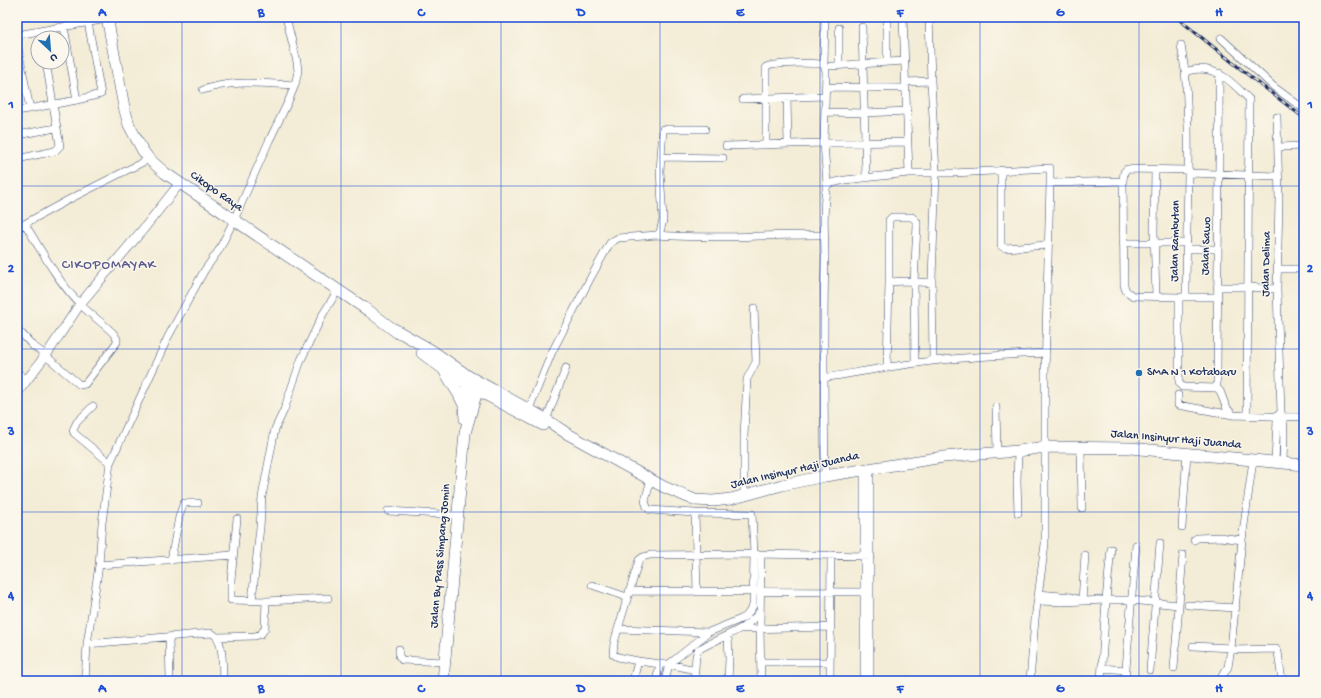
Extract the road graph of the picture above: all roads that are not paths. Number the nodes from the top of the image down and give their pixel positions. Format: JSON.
{"nodes":[{"id":1,"x":286,"y":17,"type":"edge"},
{"id":2,"x":825,"y":17,"type":"edge"},
{"id":3,"x":903,"y":17,"type":"edge"},
{"id":4,"x":929,"y":17,"type":"edge"},
{"id":5,"x":107,"y":18,"type":"edge"},
{"id":6,"x":88,"y":22,"type":"junction"},
{"id":7,"x":887,"y":22,"type":"dead end"},
{"id":8,"x":64,"y":27,"type":"junction"},
{"id":9,"x":839,"y":28,"type":"dead end"},
{"id":10,"x":862,"y":28,"type":"dead end"},
{"id":11,"x":54,"y":30,"type":"edge"},
{"id":12,"x":30,"y":34,"type":"edge"},
{"id":13,"x":17,"y":35,"type":"edge"},
{"id":14,"x":1221,"y":38,"type":"dead end"},
{"id":15,"x":17,"y":42,"type":"edge"},
{"id":16,"x":1181,"y":45,"type":"dead end"},
{"id":17,"x":904,"y":61,"type":"junction"},
{"id":18,"x":887,"y":62,"type":"junction"},
{"id":19,"x":863,"y":63,"type":"junction"},
{"id":20,"x":828,"y":65,"type":"junction"},
{"id":21,"x":839,"y":65,"type":"junction"},
{"id":22,"x":47,"y":70,"type":"edge"},
{"id":23,"x":1185,"y":71,"type":"junction"},
{"id":24,"x":1219,"y":73,"type":"junction"},
{"id":25,"x":931,"y":81,"type":"junction"},
{"id":26,"x":295,"y":85,"type":"junction"},
{"id":27,"x":906,"y":85,"type":"junction"},
{"id":28,"x":825,"y":86,"type":"junction"},
{"id":29,"x":864,"y":88,"type":"junction"},
{"id":30,"x":203,"y":90,"type":"dead end"},
{"id":31,"x":824,"y":96,"type":"junction"},
{"id":32,"x":787,"y":98,"type":"junction"},
{"id":33,"x":743,"y":99,"type":"dead end"},
{"id":34,"x":766,"y":99,"type":"junction"},
{"id":35,"x":77,"y":100,"type":"junction"},
{"id":36,"x":54,"y":105,"type":"junction"},
{"id":37,"x":30,"y":108,"type":"junction"},
{"id":38,"x":1304,"y":109,"type":"edge"},
{"id":39,"x":17,"y":111,"type":"edge"},
{"id":40,"x":907,"y":111,"type":"junction"},
{"id":41,"x":825,"y":112,"type":"junction"},
{"id":42,"x":865,"y":113,"type":"junction"},
{"id":43,"x":1277,"y":117,"type":"dead end"},
{"id":44,"x":56,"y":128,"type":"junction"},
{"id":45,"x":705,"y":129,"type":"dead end"},
{"id":46,"x":17,"y":135,"type":"edge"},
{"id":47,"x":865,"y":142,"type":"junction"},
{"id":48,"x":907,"y":142,"type":"junction"},
{"id":49,"x":824,"y":143,"type":"junction"},
{"id":50,"x":788,"y":144,"type":"junction"},
{"id":51,"x":766,"y":145,"type":"junction"},
{"id":52,"x":726,"y":146,"type":"dead end"},
{"id":53,"x":1304,"y":146,"type":"edge"},
{"id":54,"x":1278,"y":147,"type":"junction"},
{"id":55,"x":17,"y":158,"type":"edge"},
{"id":56,"x":662,"y":158,"type":"junction"},
{"id":57,"x":723,"y":158,"type":"dead end"},
{"id":58,"x":149,"y":159,"type":"junction"},
{"id":59,"x":1001,"y":170,"type":"junction"},
{"id":60,"x":1155,"y":170,"type":"junction"},
{"id":61,"x":1189,"y":171,"type":"junction"},
{"id":62,"x":909,"y":173,"type":"junction"},
{"id":63,"x":936,"y":173,"type":"junction"},
{"id":64,"x":1220,"y":175,"type":"junction"},
{"id":65,"x":1249,"y":175,"type":"junction"},
{"id":66,"x":1278,"y":176,"type":"junction"},
{"id":67,"x":866,"y":178,"type":"junction"},
{"id":68,"x":1123,"y":181,"type":"junction"},
{"id":69,"x":180,"y":183,"type":"junction"},
{"id":70,"x":1050,"y":183,"type":"junction"},
{"id":71,"x":827,"y":184,"type":"junction"},
{"id":72,"x":234,"y":220,"type":"junction"},
{"id":73,"x":25,"y":224,"type":"junction"},
{"id":74,"x":17,"y":228,"type":"edge"},
{"id":75,"x":657,"y":235,"type":"junction"},
{"id":76,"x":824,"y":235,"type":"junction"},
{"id":77,"x":1154,"y":242,"type":"junction"},
{"id":78,"x":1123,"y":243,"type":"junction"},
{"id":79,"x":1048,"y":245,"type":"junction"},
{"id":80,"x":1186,"y":246,"type":"junction"},
{"id":81,"x":1218,"y":249,"type":"junction"},
{"id":82,"x":1278,"y":269,"type":"junction"},
{"id":83,"x":1304,"y":269,"type":"edge"},
{"id":84,"x":889,"y":282,"type":"junction"},
{"id":85,"x":914,"y":282,"type":"junction"},
{"id":86,"x":932,"y":283,"type":"junction"},
{"id":87,"x":1248,"y":286,"type":"junction"},
{"id":88,"x":1217,"y":287,"type":"junction"},
{"id":89,"x":1277,"y":289,"type":"junction"},
{"id":90,"x":338,"y":290,"type":"junction"},
{"id":91,"x":1156,"y":296,"type":"junction"},
{"id":92,"x":1183,"y":297,"type":"junction"},
{"id":93,"x":1217,"y":297,"type":"junction"},
{"id":94,"x":80,"y":304,"type":"junction"},
{"id":95,"x":754,"y":308,"type":"dead end"},
{"id":96,"x":394,"y":329,"type":"junction"},
{"id":97,"x":22,"y":334,"type":"dead end"},
{"id":98,"x":1046,"y":353,"type":"junction"},
{"id":99,"x":46,"y":356,"type":"junction"},
{"id":100,"x":933,"y":360,"type":"junction"},
{"id":101,"x":915,"y":363,"type":"junction"},
{"id":102,"x":887,"y":367,"type":"junction"},
{"id":103,"x":442,"y":368,"type":"junction"},
{"id":104,"x":566,"y":368,"type":"dead end"},
{"id":105,"x":17,"y":372,"type":"edge"},
{"id":106,"x":824,"y":378,"type":"junction"},
{"id":107,"x":27,"y":380,"type":"junction"},
{"id":108,"x":473,"y":383,"type":"junction"},
{"id":109,"x":1217,"y":388,"type":"junction"},
{"id":110,"x":17,"y":393,"type":"edge"},
{"id":111,"x":1178,"y":396,"type":"dead end"},
{"id":112,"x":489,"y":397,"type":"junction"},
{"id":113,"x":93,"y":406,"type":"dead end"},
{"id":114,"x":996,"y":407,"type":"dead end"},
{"id":115,"x":467,"y":408,"type":"junction"},
{"id":116,"x":529,"y":409,"type":"junction"},
{"id":117,"x":1247,"y":414,"type":"junction"},
{"id":118,"x":1233,"y":415,"type":"junction"},
{"id":119,"x":1280,"y":415,"type":"junction"},
{"id":120,"x":1304,"y":417,"type":"edge"},
{"id":121,"x":546,"y":420,"type":"junction"},
{"id":122,"x":566,"y":434,"type":"junction"},
{"id":123,"x":1082,"y":447,"type":"junction"},
{"id":124,"x":1045,"y":448,"type":"junction"},
{"id":125,"x":1018,"y":451,"type":"junction"},
{"id":126,"x":997,"y":452,"type":"junction"},
{"id":127,"x":1188,"y":453,"type":"junction"},
{"id":128,"x":1253,"y":460,"type":"junction"},
{"id":129,"x":1279,"y":462,"type":"junction"},
{"id":130,"x":110,"y":463,"type":"junction"},
{"id":131,"x":1304,"y":465,"type":"edge"},
{"id":132,"x":867,"y":468,"type":"junction"},
{"id":133,"x":825,"y":476,"type":"junction"},
{"id":134,"x":651,"y":479,"type":"junction"},
{"id":135,"x":744,"y":496,"type":"junction"},
{"id":136,"x":198,"y":503,"type":"dead end"},
{"id":137,"x":1082,"y":508,"type":"dead end"},
{"id":138,"x":388,"y":511,"type":"dead end"},
{"id":139,"x":695,"y":513,"type":"junction"},
{"id":140,"x":1018,"y":513,"type":"dead end"},
{"id":141,"x":457,"y":515,"type":"junction"},
{"id":142,"x":237,"y":519,"type":"dead end"},
{"id":143,"x":1182,"y":527,"type":"dead end"},
{"id":144,"x":1194,"y":540,"type":"dead end"},
{"id":145,"x":1242,"y":540,"type":"junction"},
{"id":146,"x":1160,"y":543,"type":"dead end"},
{"id":147,"x":1136,"y":545,"type":"dead end"},
{"id":148,"x":1111,"y":549,"type":"dead end"},
{"id":149,"x":696,"y":554,"type":"junction"},
{"id":150,"x":758,"y":554,"type":"junction"},
{"id":151,"x":233,"y":555,"type":"junction"},
{"id":152,"x":831,"y":555,"type":"junction"},
{"id":153,"x":1085,"y":555,"type":"dead end"},
{"id":154,"x":1183,"y":555,"type":"dead end"},
{"id":155,"x":867,"y":556,"type":"junction"},
{"id":156,"x":171,"y":560,"type":"junction"},
{"id":157,"x":99,"y":565,"type":"junction"},
{"id":158,"x":592,"y":586,"type":"dead end"},
{"id":159,"x":697,"y":592,"type":"junction"},
{"id":160,"x":757,"y":592,"type":"junction"},
{"id":161,"x":831,"y":593,"type":"junction"},
{"id":162,"x":867,"y":593,"type":"junction"},
{"id":163,"x":628,"y":594,"type":"junction"},
{"id":164,"x":1038,"y":597,"type":"junction"},
{"id":165,"x":328,"y":598,"type":"dead end"},
{"id":166,"x":252,"y":600,"type":"junction"},
{"id":167,"x":1106,"y":600,"type":"junction"},
{"id":168,"x":1131,"y":600,"type":"junction"},
{"id":169,"x":266,"y":601,"type":"junction"},
{"id":170,"x":1081,"y":601,"type":"junction"},
{"id":171,"x":1156,"y":603,"type":"junction"},
{"id":172,"x":1178,"y":605,"type":"junction"},
{"id":173,"x":1188,"y":605,"type":"dead end"},
{"id":174,"x":1236,"y":608,"type":"junction"},
{"id":175,"x":760,"y":610,"type":"junction"},
{"id":176,"x":831,"y":627,"type":"junction"},
{"id":177,"x":760,"y":628,"type":"junction"},
{"id":178,"x":618,"y":629,"type":"junction"},
{"id":179,"x":740,"y":629,"type":"junction"},
{"id":180,"x":710,"y":632,"type":"junction"},
{"id":181,"x":728,"y":635,"type":"junction"},
{"id":182,"x":169,"y":637,"type":"junction"},
{"id":183,"x":217,"y":637,"type":"junction"},
{"id":184,"x":87,"y":644,"type":"junction"},
{"id":185,"x":1193,"y":646,"type":"dead end"},
{"id":186,"x":399,"y":649,"type":"dead end"},
{"id":187,"x":1231,"y":649,"type":"junction"},
{"id":188,"x":638,"y":661,"type":"junction"},
{"id":189,"x":445,"y":662,"type":"junction"},
{"id":190,"x":761,"y":662,"type":"junction"},
{"id":191,"x":830,"y":662,"type":"junction"},
{"id":192,"x":660,"y":664,"type":"junction"},
{"id":193,"x":669,"y":664,"type":"junction"},
{"id":194,"x":1228,"y":667,"type":"junction"},
{"id":195,"x":1102,"y":668,"type":"junction"},
{"id":196,"x":1174,"y":668,"type":"dead end"},
{"id":197,"x":695,"y":670,"type":"junction"},
{"id":198,"x":1126,"y":670,"type":"junction"},
{"id":199,"x":1150,"y":670,"type":"dead end"},
{"id":200,"x":85,"y":681,"type":"edge"},
{"id":201,"x":170,"y":681,"type":"edge"},
{"id":202,"x":223,"y":681,"type":"edge"},
{"id":203,"x":443,"y":681,"type":"edge"},
{"id":204,"x":633,"y":681,"type":"edge"},
{"id":205,"x":656,"y":681,"type":"edge"},
{"id":206,"x":665,"y":681,"type":"edge"},
{"id":207,"x":694,"y":681,"type":"edge"},
{"id":208,"x":728,"y":681,"type":"edge"},
{"id":209,"x":761,"y":681,"type":"edge"},
{"id":210,"x":830,"y":681,"type":"edge"},
{"id":211,"x":864,"y":681,"type":"edge"},
{"id":212,"x":870,"y":681,"type":"edge"},
{"id":213,"x":1030,"y":681,"type":"edge"},
{"id":214,"x":1101,"y":681,"type":"edge"},
{"id":215,"x":1125,"y":681,"type":"edge"},
{"id":216,"x":1220,"y":681,"type":"edge"},
{"id":217,"x":1226,"y":681,"type":"edge"},
{"id":218,"x":1282,"y":681,"type":"edge"}],
"edges":[{"from":1,"to":26,"type":"street"},
{"from":2,"to":20,"type":"street"},
{"from":3,"to":17,"type":"street"},
{"from":4,"to":25,"type":"street"},
{"from":5,"to":6,"type":"street"},
{"from":5,"to":58,"type":"highway","name":"Cikopo Raya"},
{"from":6,"to":8,"type":"street"},
{"from":6,"to":35,"type":"street"},
{"from":7,"to":18,"type":"street"},
{"from":8,"to":11,"type":"street"},
{"from":8,"to":35,"type":"street"},
{"from":9,"to":21,"type":"street"},
{"from":10,"to":19,"type":"street"},
{"from":12,"to":13,"type":"street"},
{"from":14,"to":38,"type":"street"},
{"from":15,"to":37,"type":"street"},
{"from":16,"to":23,"type":"street","name":"Jalan Rambutan"},
{"from":17,"to":18,"type":"street"},
{"from":17,"to":27,"type":"street"},
{"from":18,"to":19,"type":"street"},
{"from":19,"to":21,"type":"street"},
{"from":19,"to":29,"type":"street"},
{"from":20,"to":21,"type":"street"},
{"from":20,"to":28,"type":"street"},
{"from":20,"to":34,"type":"street"},
{"from":22,"to":36,"type":"street"},
{"from":23,"to":24,"type":"street"},
{"from":23,"to":61,"type":"street","name":"Jalan Rambutan"},
{"from":24,"to":64,"type":"street","name":"Jalan Sawo"},
{"from":24,"to":65,"type":"street"},
{"from":25,"to":27,"type":"street"},
{"from":25,"to":63,"type":"street"},
{"from":26,"to":30,"type":"street"},
{"from":26,"to":72,"type":"street"},
{"from":27,"to":29,"type":"street"},
{"from":27,"to":40,"type":"street"},
{"from":28,"to":29,"type":"street"},
{"from":28,"to":31,"type":"street"},
{"from":29,"to":42,"type":"street"},
{"from":31,"to":32,"type":"street"},
{"from":31,"to":41,"type":"street"},
{"from":32,"to":34,"type":"street"},
{"from":32,"to":50,"type":"street"},
{"from":33,"to":34,"type":"street"},
{"from":34,"to":51,"type":"street"},
{"from":35,"to":36,"type":"street"},
{"from":36,"to":37,"type":"street"},
{"from":36,"to":44,"type":"street"},
{"from":37,"to":39,"type":"street"},
{"from":40,"to":42,"type":"street"},
{"from":40,"to":48,"type":"street"},
{"from":41,"to":42,"type":"street"},
{"from":41,"to":49,"type":"street"},
{"from":42,"to":47,"type":"street"},
{"from":43,"to":54,"type":"street","name":"Jalan Delima"},
{"from":44,"to":46,"type":"street"},
{"from":44,"to":55,"type":"street"},
{"from":45,"to":56,"type":"street"},
{"from":47,"to":48,"type":"street"},
{"from":47,"to":49,"type":"street"},
{"from":47,"to":67,"type":"street"},
{"from":48,"to":62,"type":"street"},
{"from":49,"to":50,"type":"street"},
{"from":49,"to":71,"type":"street"},
{"from":50,"to":51,"type":"street"},
{"from":51,"to":52,"type":"street"},
{"from":53,"to":54,"type":"street"},
{"from":54,"to":66,"type":"street","name":"Jalan Delima"},
{"from":56,"to":57,"type":"street"},
{"from":56,"to":75,"type":"street"},
{"from":58,"to":69,"type":"highway","name":"Cikopo Raya"},
{"from":58,"to":73,"type":"street"},
{"from":59,"to":63,"type":"street"},
{"from":59,"to":70,"type":"street"},
{"from":59,"to":79,"type":"street"},
{"from":60,"to":61,"type":"street"},
{"from":60,"to":68,"type":"street"},
{"from":60,"to":77,"type":"street"},
{"from":61,"to":64,"type":"street"},
{"from":61,"to":80,"type":"street","name":"Jalan Rambutan"},
{"from":62,"to":63,"type":"street"},
{"from":62,"to":67,"type":"street"},
{"from":63,"to":86,"type":"street"},
{"from":64,"to":65,"type":"street"},
{"from":64,"to":81,"type":"street","name":"Jalan Sawo"},
{"from":65,"to":66,"type":"street"},
{"from":65,"to":87,"type":"street"},
{"from":66,"to":82,"type":"street","name":"Jalan Delima"},
{"from":67,"to":71,"type":"street"},
{"from":68,"to":70,"type":"street"},
{"from":68,"to":78,"type":"street"},
{"from":69,"to":72,"type":"highway","name":"Cikopo Raya"},
{"from":69,"to":94,"type":"main road"},
{"from":70,"to":79,"type":"street"},
{"from":71,"to":76,"type":"street"},
{"from":72,"to":90,"type":"highway","name":"Cikopo Raya"},
{"from":72,"to":130,"type":"street"},
{"from":73,"to":74,"type":"street"},
{"from":73,"to":94,"type":"street"},
{"from":75,"to":76,"type":"street"},
{"from":75,"to":116,"type":"street"},
{"from":76,"to":106,"type":"street"},
{"from":77,"to":78,"type":"street"},
{"from":77,"to":80,"type":"street"},
{"from":77,"to":91,"type":"street"},
{"from":78,"to":91,"type":"street"},
{"from":79,"to":98,"type":"street"},
{"from":80,"to":81,"type":"street"},
{"from":80,"to":92,"type":"street","name":"Jalan Rambutan"},
{"from":81,"to":88,"type":"street","name":"Jalan Sawo"},
{"from":82,"to":83,"type":"street"},
{"from":82,"to":89,"type":"street","name":"Jalan Delima"},
{"from":84,"to":85,"type":"street"},
{"from":84,"to":85,"type":"street"},
{"from":84,"to":102,"type":"street"},
{"from":85,"to":86,"type":"street"},
{"from":85,"to":101,"type":"street"},
{"from":86,"to":100,"type":"street"},
{"from":87,"to":88,"type":"street"},
{"from":87,"to":89,"type":"street"},
{"from":87,"to":117,"type":"street"},
{"from":88,"to":93,"type":"street","name":"Jalan Sawo"},
{"from":89,"to":119,"type":"street","name":"Jalan Delima"},
{"from":90,"to":96,"type":"highway","name":"Cikopo Raya"},
{"from":90,"to":166,"type":"street"},
{"from":91,"to":92,"type":"street"},
{"from":92,"to":93,"type":"street"},
{"from":92,"to":109,"type":"street","name":"Jalan Rambutan"},
{"from":93,"to":109,"type":"street","name":"Jalan Sawo"},
{"from":94,"to":99,"type":"main road"},
{"from":94,"to":99,"type":"street"},
{"from":95,"to":135,"type":"street"},
{"from":96,"to":103,"type":"highway","name":"Cikopo Raya"},
{"from":96,"to":108,"type":"highway","name":"Cikopo Raya"},
{"from":97,"to":99,"type":"street"},
{"from":98,"to":100,"type":"street"},
{"from":98,"to":124,"type":"street"},
{"from":99,"to":107,"type":"main road"},
{"from":100,"to":101,"type":"street"},
{"from":101,"to":102,"type":"street"},
{"from":102,"to":106,"type":"street"},
{"from":103,"to":108,"type":"highway","name":"Cikopo Raya"},
{"from":103,"to":115,"type":"highway"},
{"from":104,"to":121,"type":"street"},
{"from":105,"to":107,"type":"street"},
{"from":106,"to":133,"type":"street"},
{"from":107,"to":110,"type":"main road"},
{"from":108,"to":112,"type":"highway","name":"Jalan Insinyur Haji Juanda"},
{"from":108,"to":115,"type":"highway","name":"Jalan By Pass Simpang Jomin"},
{"from":108,"to":116,"type":"highway","name":"Jalan Insinyur Haji Juanda"},
{"from":109,"to":118,"type":"street","name":"Jalan Sawo"},
{"from":111,"to":118,"type":"street"},
{"from":112,"to":115,"type":"highway"},
{"from":112,"to":122,"type":"highway","name":"Jalan Insinyur Haji Juanda"},
{"from":113,"to":130,"type":"street"},
{"from":114,"to":126,"type":"street"},
{"from":115,"to":141,"type":"highway","name":"Jalan By Pass Simpang Jomin"},
{"from":116,"to":121,"type":"highway","name":"Jalan Insinyur Haji Juanda"},
{"from":117,"to":118,"type":"street"},
{"from":117,"to":119,"type":"street"},
{"from":119,"to":120,"type":"street"},
{"from":119,"to":129,"type":"street","name":"Jalan Delima"},
{"from":121,"to":122,"type":"highway","name":"Jalan Insinyur Haji Juanda"},
{"from":122,"to":134,"type":"highway","name":"Jalan Insinyur Haji Juanda"},
{"from":123,"to":124,"type":"highway","name":"Jalan Insinyur Haji Juanda"},
{"from":123,"to":127,"type":"highway","name":"Jalan Insinyur Haji Juanda"},
{"from":123,"to":137,"type":"street"},
{"from":124,"to":125,"type":"highway","name":"Jalan Insinyur Haji Juanda"},
{"from":124,"to":164,"type":"street"},
{"from":125,"to":126,"type":"highway","name":"Jalan Insinyur Haji Juanda"},
{"from":125,"to":140,"type":"street"},
{"from":126,"to":132,"type":"highway","name":"Jalan Insinyur Haji Juanda"},
{"from":127,"to":128,"type":"highway","name":"Jalan Insinyur Haji Juanda"},
{"from":127,"to":143,"type":"street"},
{"from":128,"to":129,"type":"highway","name":"Jalan Insinyur Haji Juanda"},
{"from":128,"to":145,"type":"street"},
{"from":129,"to":131,"type":"highway","name":"Jalan Insinyur Haji Juanda"},
{"from":130,"to":157,"type":"street"},
{"from":132,"to":133,"type":"highway","name":"Jalan Insinyur Haji Juanda"},
{"from":132,"to":155,"type":"street"},
{"from":133,"to":135,"type":"highway","name":"Jalan Insinyur Haji Juanda"},
{"from":134,"to":135,"type":"highway","name":"Jalan Insinyur Haji Juanda"},
{"from":134,"to":139,"type":"street"},
{"from":136,"to":156,"type":"street"},
{"from":138,"to":141,"type":"street"},
{"from":139,"to":149,"type":"street"},
{"from":139,"to":150,"type":"street"},
{"from":141,"to":189,"type":"highway","name":"Jalan By Pass Simpang Jomin"},
{"from":142,"to":151,"type":"street"},
{"from":144,"to":145,"type":"street"},
{"from":145,"to":174,"type":"street"},
{"from":146,"to":171,"type":"street"},
{"from":147,"to":168,"type":"street"},
{"from":148,"to":167,"type":"street"},
{"from":149,"to":150,"type":"street"},
{"from":149,"to":159,"type":"street"},
{"from":149,"to":163,"type":"street"},
{"from":150,"to":152,"type":"street"},
{"from":150,"to":160,"type":"street"},
{"from":151,"to":156,"type":"street"},
{"from":151,"to":166,"type":"street"},
{"from":152,"to":155,"type":"street"},
{"from":152,"to":161,"type":"street"},
{"from":153,"to":170,"type":"street"},
{"from":154,"to":172,"type":"street"},
{"from":155,"to":162,"type":"street"},
{"from":156,"to":157,"type":"street"},
{"from":157,"to":184,"type":"street"},
{"from":158,"to":163,"type":"street"},
{"from":159,"to":160,"type":"street"},
{"from":159,"to":163,"type":"street"},
{"from":160,"to":161,"type":"street"},
{"from":160,"to":175,"type":"street"},
{"from":160,"to":180,"type":"street"},
{"from":161,"to":162,"type":"street"},
{"from":161,"to":176,"type":"street"},
{"from":162,"to":211,"type":"street"},
{"from":162,"to":212,"type":"street"},
{"from":163,"to":178,"type":"street"},
{"from":164,"to":170,"type":"street"},
{"from":164,"to":213,"type":"street"},
{"from":165,"to":169,"type":"street"},
{"from":166,"to":169,"type":"street"},
{"from":167,"to":168,"type":"street"},
{"from":167,"to":170,"type":"street"},
{"from":167,"to":195,"type":"street"},
{"from":168,"to":171,"type":"street"},
{"from":168,"to":198,"type":"street"},
{"from":169,"to":183,"type":"street"},
{"from":171,"to":172,"type":"street"},
{"from":171,"to":199,"type":"street"},
{"from":172,"to":196,"type":"street"},
{"from":173,"to":174,"type":"street"},
{"from":174,"to":187,"type":"street"},
{"from":175,"to":177,"type":"street"},
{"from":175,"to":179,"type":"street"},
{"from":176,"to":177,"type":"street"},
{"from":176,"to":191,"type":"street"},
{"from":177,"to":179,"type":"street"},
{"from":177,"to":190,"type":"street"},
{"from":178,"to":180,"type":"street"},
{"from":178,"to":188,"type":"street"},
{"from":179,"to":181,"type":"street"},
{"from":180,"to":193,"type":"street"},
{"from":181,"to":197,"type":"street"},
{"from":181,"to":208,"type":"street"},
{"from":182,"to":183,"type":"street"},
{"from":182,"to":184,"type":"street"},
{"from":182,"to":201,"type":"street"},
{"from":183,"to":202,"type":"street"},
{"from":184,"to":200,"type":"street"},
{"from":185,"to":187,"type":"street"},
{"from":186,"to":189,"type":"street"},
{"from":187,"to":194,"type":"street"},
{"from":187,"to":218,"type":"street"},
{"from":188,"to":192,"type":"street"},
{"from":188,"to":204,"type":"street"},
{"from":189,"to":203,"type":"highway","name":"Jalan By Pass Simpang Jomin"},
{"from":190,"to":191,"type":"street"},
{"from":190,"to":209,"type":"street"},
{"from":191,"to":210,"type":"street"},
{"from":192,"to":193,"type":"street"},
{"from":192,"to":205,"type":"street"},
{"from":193,"to":197,"type":"street"},
{"from":193,"to":206,"type":"street"},
{"from":194,"to":216,"type":"street"},
{"from":194,"to":217,"type":"street"},
{"from":195,"to":198,"type":"street"},
{"from":195,"to":214,"type":"street"},
{"from":197,"to":207,"type":"street"},
{"from":198,"to":215,"type":"street"}]}
